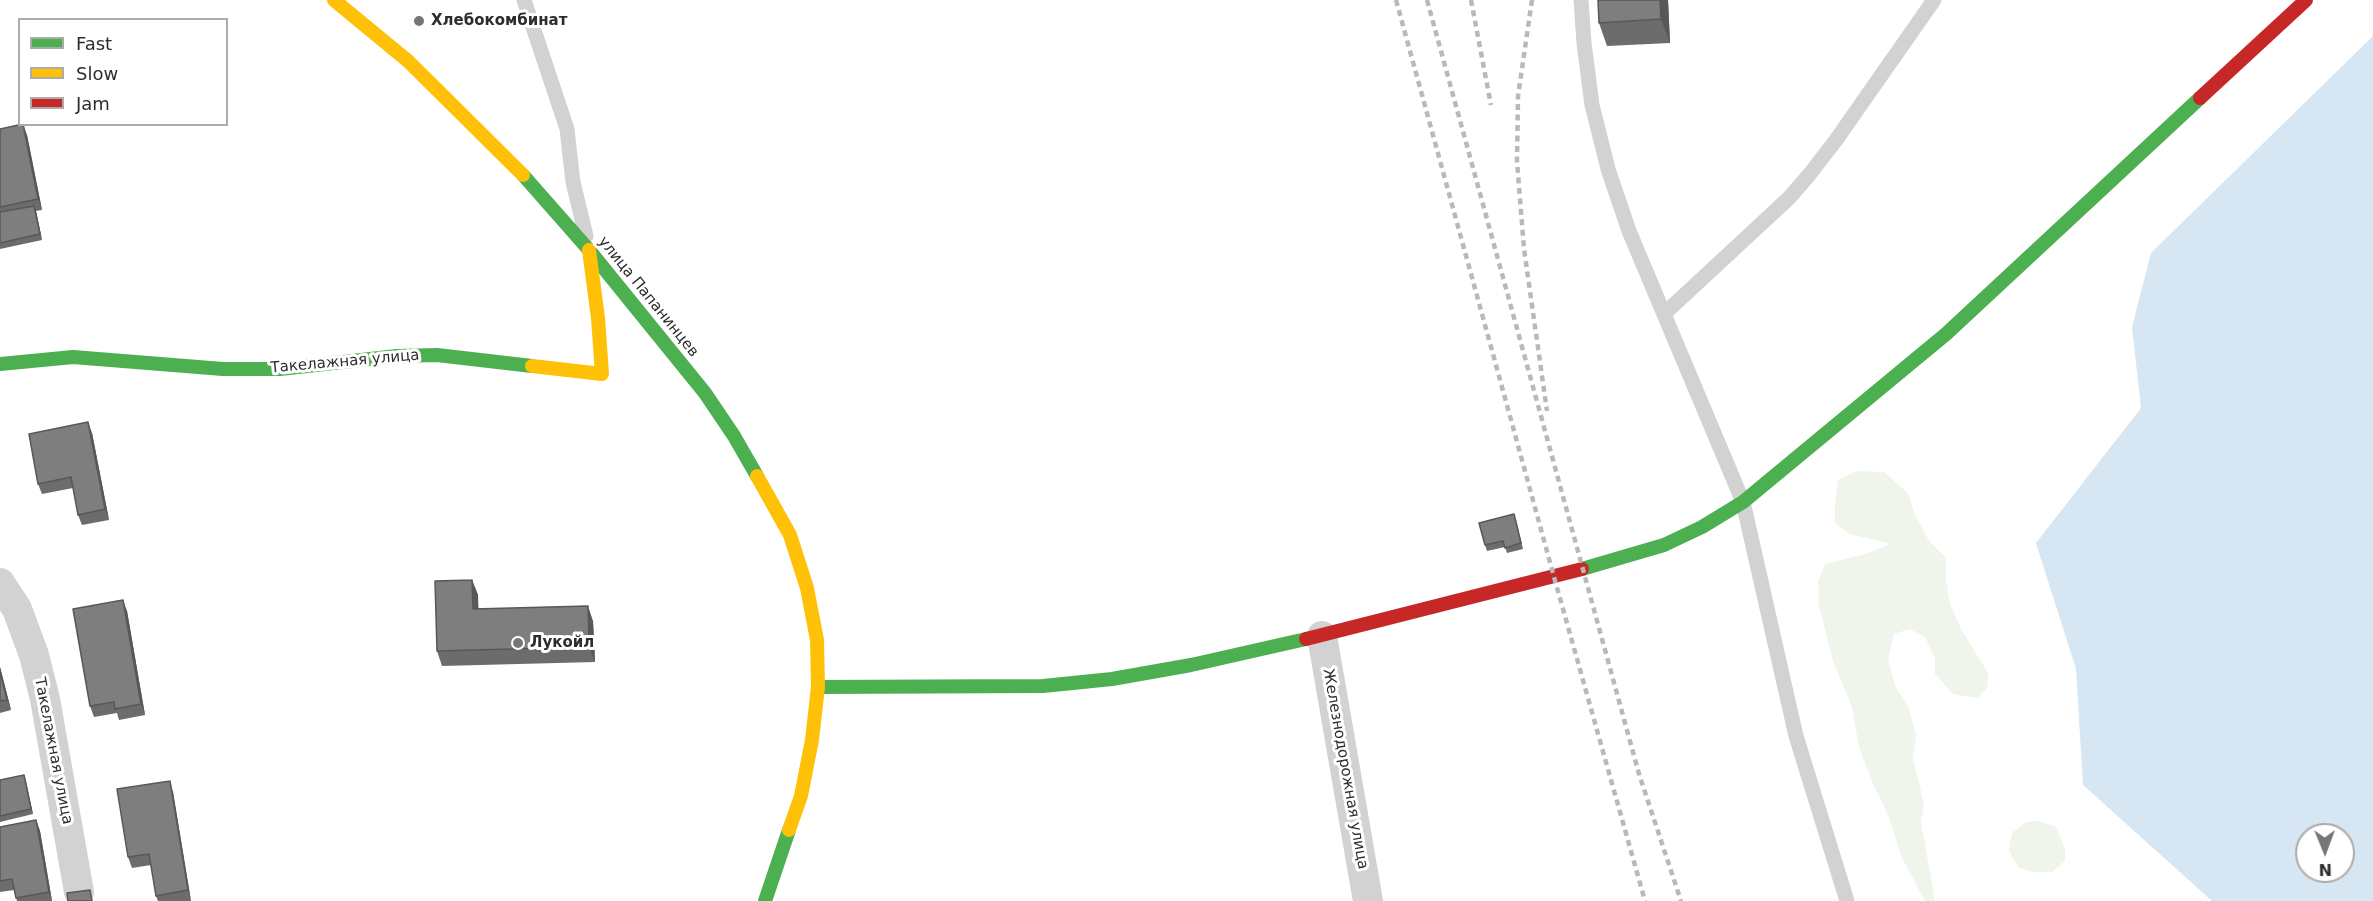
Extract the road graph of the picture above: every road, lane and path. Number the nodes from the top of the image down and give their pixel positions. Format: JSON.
{"nodes":[{"id":1,"x":334,"y":0,"type":"edge"},
{"id":2,"x":524,"y":0,"type":"edge"},
{"id":3,"x":1581,"y":0,"type":"edge"},
{"id":4,"x":1934,"y":0,"type":"edge"},
{"id":5,"x":2306,"y":0,"type":"edge"},
{"id":6,"x":589,"y":250,"type":"junction"},
{"id":7,"x":1664,"y":314,"type":"junction"},
{"id":8,"x":0,"y":364,"type":"edge"},
{"id":9,"x":1743,"y":502,"type":"junction"},
{"id":10,"x":0,"y":583,"type":"edge"},
{"id":11,"x":1322,"y":636,"type":"junction"},
{"id":12,"x":818,"y":687,"type":"junction"},
{"id":13,"x":79,"y":892,"type":"edge"},
{"id":14,"x":765,"y":901,"type":"edge"},
{"id":15,"x":1368,"y":901,"type":"edge"},
{"id":16,"x":1847,"y":901,"type":"edge"}],
"edges":[{"from":1,"to":6,"type":"street","name":"улица Папанинцев"},
{"from":2,"to":6,"type":"lane"},
{"from":3,"to":7,"type":"lane"},
{"from":4,"to":7,"type":"lane"},
{"from":5,"to":9,"type":"street"},
{"from":6,"to":8,"type":"street","name":"Такелажная улица"},
{"from":6,"to":12,"type":"street","name":"улица Папанинцев"},
{"from":7,"to":9,"type":"lane"},
{"from":9,"to":11,"type":"street"},
{"from":9,"to":16,"type":"lane"},
{"from":10,"to":13,"type":"street","name":"Такелажная улица"},
{"from":11,"to":12,"type":"street"},
{"from":11,"to":15,"type":"street","name":"Железнодорожная улица"},
{"from":12,"to":14,"type":"street","name":"улица Папанинцев"}]}
